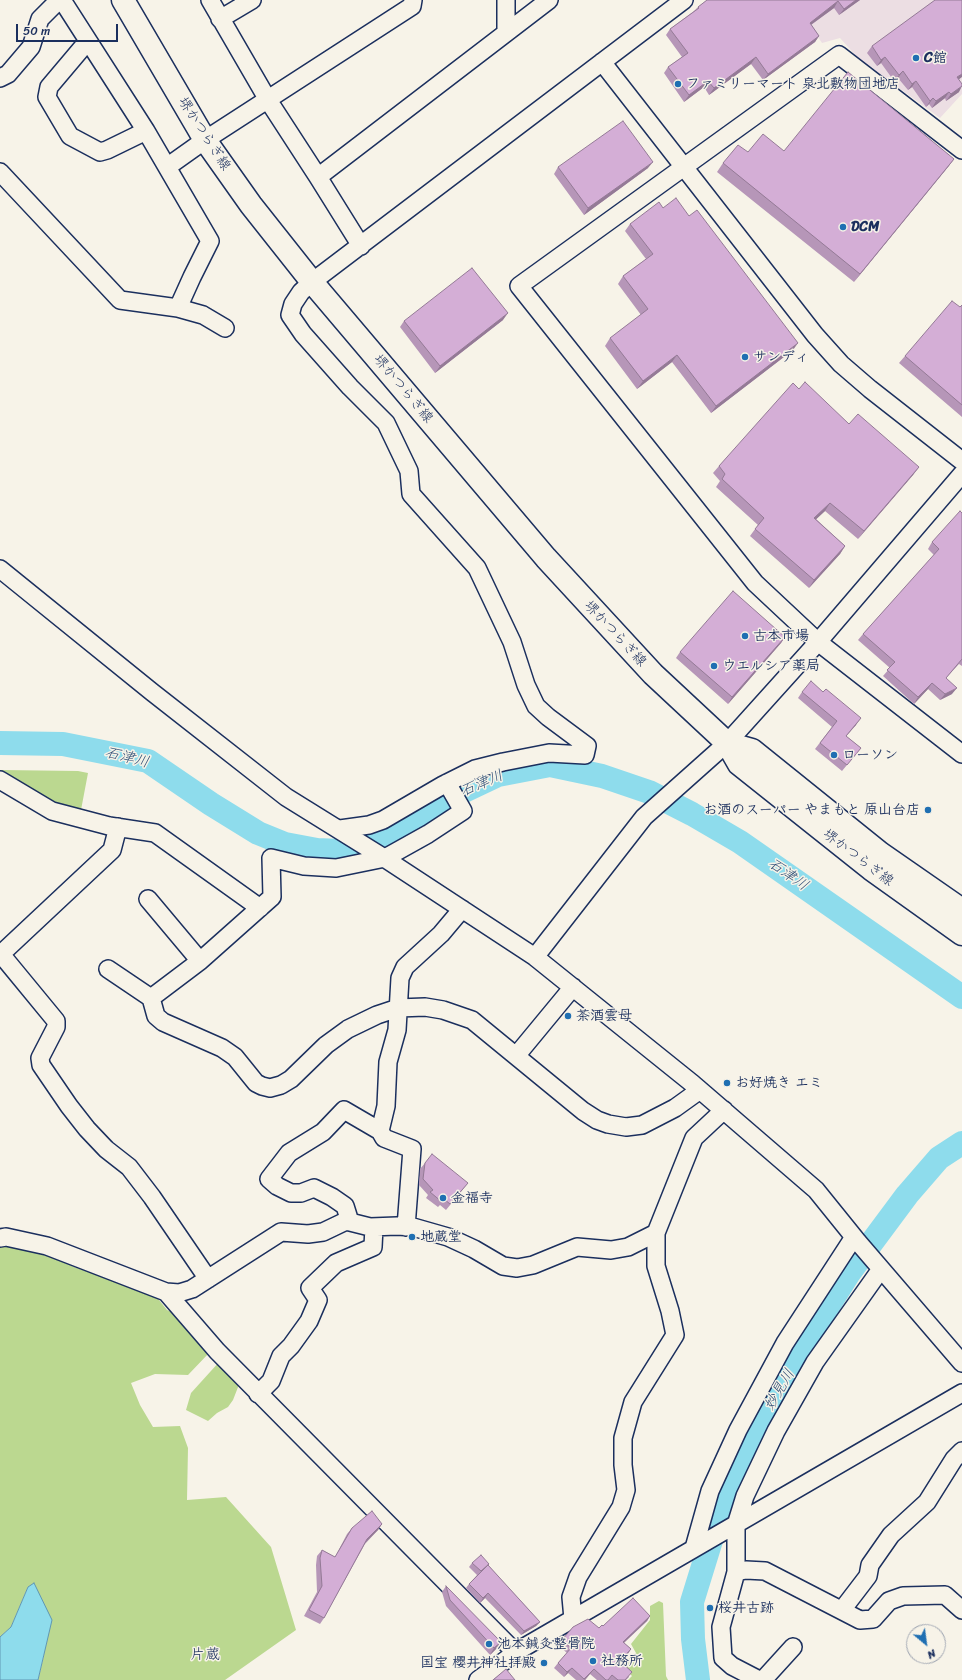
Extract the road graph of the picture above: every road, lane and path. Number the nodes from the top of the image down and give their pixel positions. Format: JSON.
{"nodes":[{"id":1,"x":60,"y":0,"type":"edge"},
{"id":2,"x":123,"y":0,"type":"edge"},
{"id":3,"x":210,"y":0,"type":"edge"},
{"id":4,"x":252,"y":0,"type":"edge"},
{"id":5,"x":413,"y":0,"type":"edge"},
{"id":6,"x":506,"y":0,"type":"edge"},
{"id":7,"x":550,"y":0,"type":"edge"},
{"id":8,"x":684,"y":0,"type":"edge"},
{"id":9,"x":220,"y":19,"type":"junction"},
{"id":10,"x":506,"y":33,"type":"junction"},
{"id":11,"x":87,"y":42,"type":"junction"},
{"id":12,"x":602,"y":62,"type":"junction"},
{"id":13,"x":0,"y":78,"type":"edge"},
{"id":14,"x":268,"y":100,"type":"junction"},
{"id":15,"x":146,"y":131,"type":"junction"},
{"id":16,"x":205,"y":140,"type":"junction"},
{"id":17,"x":962,"y":150,"type":"edge"},
{"id":18,"x":167,"y":167,"type":"junction"},
{"id":19,"x":685,"y":167,"type":"junction"},
{"id":20,"x":0,"y":172,"type":"edge"},
{"id":21,"x":318,"y":177,"type":"junction"},
{"id":22,"x":360,"y":246,"type":"junction"},
{"id":23,"x":312,"y":282,"type":"junction"},
{"id":24,"x":178,"y":308,"type":"junction"},
{"id":25,"x":225,"y":328,"type":"dead end"},
{"id":26,"x":962,"y":461,"type":"edge"},
{"id":27,"x":962,"y":474,"type":"edge"},
{"id":28,"x":0,"y":569,"type":"edge"},
{"id":29,"x":818,"y":642,"type":"junction"},
{"id":30,"x":727,"y":743,"type":"junction"},
{"id":31,"x":962,"y":754,"type":"edge"},
{"id":32,"x":0,"y":780,"type":"edge"},
{"id":33,"x":447,"y":783,"type":"junction"},
{"id":34,"x":118,"y":827,"type":"junction"},
{"id":35,"x":341,"y":830,"type":"junction"},
{"id":36,"x":383,"y":857,"type":"junction"},
{"id":37,"x":148,"y":899,"type":"dead end"},
{"id":38,"x":260,"y":908,"type":"junction"},
{"id":39,"x":462,"y":909,"type":"junction"},
{"id":40,"x":962,"y":910,"type":"edge"},
{"id":41,"x":962,"y":934,"type":"edge"},
{"id":42,"x":0,"y":955,"type":"edge"},
{"id":43,"x":535,"y":957,"type":"junction"},
{"id":44,"x":200,"y":961,"type":"junction"},
{"id":45,"x":108,"y":969,"type":"dead end"},
{"id":46,"x":572,"y":987,"type":"junction"},
{"id":47,"x":151,"y":998,"type":"junction"},
{"id":48,"x":398,"y":1008,"type":"junction"},
{"id":49,"x":516,"y":1056,"type":"junction"},
{"id":50,"x":700,"y":1090,"type":"junction"},
{"id":51,"x":724,"y":1110,"type":"junction"},
{"id":52,"x":380,"y":1131,"type":"junction"},
{"id":53,"x":350,"y":1222,"type":"junction"},
{"id":54,"x":406,"y":1226,"type":"junction"},
{"id":55,"x":374,"y":1227,"type":"junction"},
{"id":56,"x":656,"y":1233,"type":"junction"},
{"id":57,"x":0,"y":1238,"type":"edge"},
{"id":58,"x":856,"y":1239,"type":"junction"},
{"id":59,"x":879,"y":1267,"type":"junction"},
{"id":60,"x":208,"y":1279,"type":"junction"},
{"id":61,"x":166,"y":1292,"type":"junction"},
{"id":62,"x":962,"y":1363,"type":"edge"},
{"id":63,"x":962,"y":1393,"type":"edge"},
{"id":64,"x":258,"y":1394,"type":"junction"},
{"id":65,"x":962,"y":1451,"type":"edge"},
{"id":66,"x":734,"y":1526,"type":"junction"},
{"id":67,"x":696,"y":1547,"type":"junction"},
{"id":68,"x":736,"y":1572,"type":"junction"},
{"id":69,"x":842,"y":1610,"type":"junction"},
{"id":70,"x":962,"y":1610,"type":"edge"},
{"id":71,"x":573,"y":1619,"type":"junction"},
{"id":72,"x":793,"y":1647,"type":"dead end"},
{"id":73,"x":516,"y":1652,"type":"junction"},
{"id":74,"x":478,"y":1680,"type":"edge"},
{"id":75,"x":759,"y":1680,"type":"edge"},
{"id":76,"x":763,"y":1680,"type":"edge"}],
"edges":[{"from":1,"to":11,"type":"street"},
{"from":1,"to":13,"type":"street"},
{"from":2,"to":16,"type":"main road","name":"堺かつらぎ線"},
{"from":3,"to":9,"type":"street"},
{"from":4,"to":9,"type":"street"},
{"from":5,"to":14,"type":"street"},
{"from":6,"to":10,"type":"street"},
{"from":7,"to":10,"type":"street"},
{"from":8,"to":12,"type":"street"},
{"from":9,"to":14,"type":"street"},
{"from":10,"to":21,"type":"street"},
{"from":11,"to":15,"type":"street"},
{"from":11,"to":15,"type":"street"},
{"from":12,"to":19,"type":"street"},
{"from":12,"to":22,"type":"street"},
{"from":14,"to":16,"type":"street"},
{"from":14,"to":21,"type":"street"},
{"from":15,"to":18,"type":"street"},
{"from":16,"to":18,"type":"street"},
{"from":16,"to":23,"type":"main road","name":"堺かつらぎ線"},
{"from":17,"to":19,"type":"street"},
{"from":18,"to":24,"type":"street"},
{"from":19,"to":26,"type":"street"},
{"from":19,"to":29,"type":"street"},
{"from":20,"to":24,"type":"street"},
{"from":21,"to":22,"type":"street"},
{"from":22,"to":23,"type":"street"},
{"from":23,"to":30,"type":"main road","name":"堺かつらぎ線"},
{"from":23,"to":33,"type":"street"},
{"from":24,"to":25,"type":"street"},
{"from":27,"to":29,"type":"street"},
{"from":28,"to":35,"type":"street"},
{"from":29,"to":30,"type":"street"},
{"from":29,"to":31,"type":"street"},
{"from":30,"to":40,"type":"main road","name":"堺かつらぎ線"},
{"from":30,"to":41,"type":"main road","name":"堺かつらぎ線"},
{"from":30,"to":43,"type":"street"},
{"from":32,"to":34,"type":"street"},
{"from":33,"to":35,"type":"street"},
{"from":33,"to":36,"type":"street"},
{"from":34,"to":38,"type":"street"},
{"from":34,"to":42,"type":"street"},
{"from":35,"to":36,"type":"street"},
{"from":36,"to":38,"type":"street"},
{"from":36,"to":39,"type":"street"},
{"from":37,"to":44,"type":"street"},
{"from":38,"to":44,"type":"street"},
{"from":39,"to":43,"type":"street"},
{"from":39,"to":48,"type":"street"},
{"from":42,"to":60,"type":"street"},
{"from":43,"to":46,"type":"street"},
{"from":44,"to":47,"type":"street"},
{"from":45,"to":47,"type":"street"},
{"from":46,"to":49,"type":"street"},
{"from":46,"to":50,"type":"street"},
{"from":47,"to":48,"type":"street"},
{"from":48,"to":49,"type":"street"},
{"from":48,"to":52,"type":"street"},
{"from":49,"to":50,"type":"street"},
{"from":50,"to":51,"type":"street"},
{"from":51,"to":56,"type":"street"},
{"from":51,"to":58,"type":"street"},
{"from":52,"to":53,"type":"street"},
{"from":52,"to":54,"type":"street"},
{"from":53,"to":55,"type":"street"},
{"from":53,"to":60,"type":"street"},
{"from":54,"to":55,"type":"street"},
{"from":54,"to":56,"type":"street"},
{"from":55,"to":64,"type":"street"},
{"from":56,"to":71,"type":"street"},
{"from":57,"to":61,"type":"street"},
{"from":58,"to":59,"type":"street"},
{"from":58,"to":67,"type":"street"},
{"from":59,"to":62,"type":"street"},
{"from":59,"to":66,"type":"street"},
{"from":60,"to":61,"type":"street"},
{"from":61,"to":64,"type":"street"},
{"from":63,"to":66,"type":"street"},
{"from":64,"to":73,"type":"street"},
{"from":65,"to":69,"type":"street"},
{"from":66,"to":67,"type":"street"},
{"from":66,"to":68,"type":"street"},
{"from":67,"to":71,"type":"street"},
{"from":68,"to":69,"type":"street"},
{"from":68,"to":75,"type":"street"},
{"from":69,"to":70,"type":"street"},
{"from":71,"to":73,"type":"street"},
{"from":72,"to":76,"type":"street"},
{"from":73,"to":74,"type":"street"}]}
